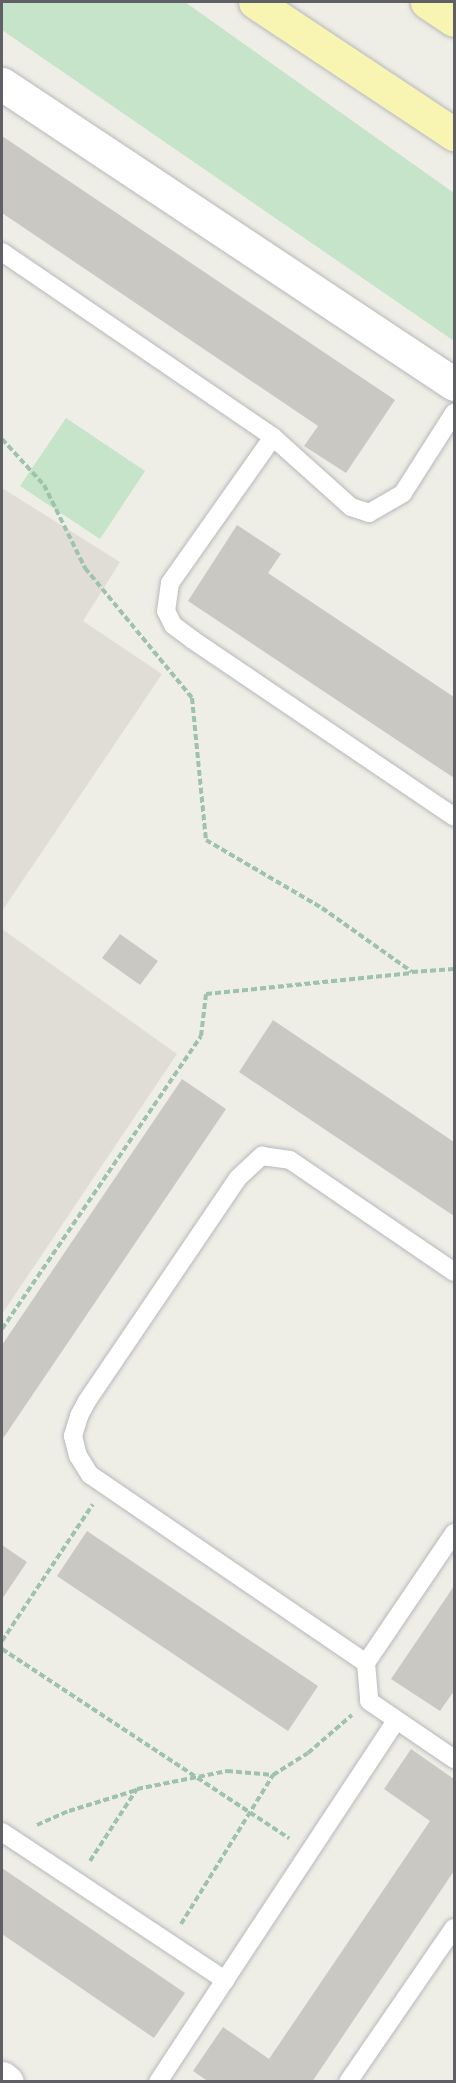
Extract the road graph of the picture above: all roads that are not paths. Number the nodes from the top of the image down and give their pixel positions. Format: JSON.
{"nodes":[{"id":1,"x":255,"y":2,"type":"edge"},
{"id":2,"x":427,"y":2,"type":"edge"},
{"id":3,"x":454,"y":20,"type":"edge"},
{"id":4,"x":2,"y":84,"type":"edge"},
{"id":5,"x":454,"y":134,"type":"edge"},
{"id":6,"x":2,"y":252,"type":"edge"},
{"id":7,"x":454,"y":384,"type":"edge"},
{"id":8,"x":454,"y":413,"type":"edge"},
{"id":9,"x":273,"y":437,"type":"junction"},
{"id":10,"x":454,"y":817,"type":"edge"},
{"id":11,"x":454,"y":1272,"type":"edge"},
{"id":12,"x":454,"y":1533,"type":"edge"},
{"id":13,"x":366,"y":1663,"type":"junction"},
{"id":14,"x":396,"y":1721,"type":"junction"},
{"id":15,"x":454,"y":1759,"type":"edge"},
{"id":16,"x":6,"y":1835,"type":"edge"},
{"id":17,"x":454,"y":1928,"type":"edge"},
{"id":18,"x":225,"y":1980,"type":"junction"},
{"id":19,"x":2,"y":2078,"type":"edge"},
{"id":20,"x":8,"y":2082,"type":"edge"},
{"id":21,"x":158,"y":2082,"type":"edge"},
{"id":22,"x":348,"y":2082,"type":"edge"}],
"edges":[{"from":1,"to":5,"type":"main road"},
{"from":2,"to":3,"type":"main road"},
{"from":4,"to":7,"type":"street"},
{"from":6,"to":9,"type":"lane"},
{"from":8,"to":9,"type":"lane"},
{"from":9,"to":10,"type":"lane"},
{"from":11,"to":13,"type":"lane"},
{"from":12,"to":13,"type":"lane"},
{"from":13,"to":14,"type":"lane"},
{"from":14,"to":15,"type":"lane"},
{"from":14,"to":18,"type":"lane"},
{"from":16,"to":18,"type":"lane"},
{"from":17,"to":22,"type":"lane"},
{"from":18,"to":21,"type":"lane"},
{"from":19,"to":20,"type":"street"}]}
